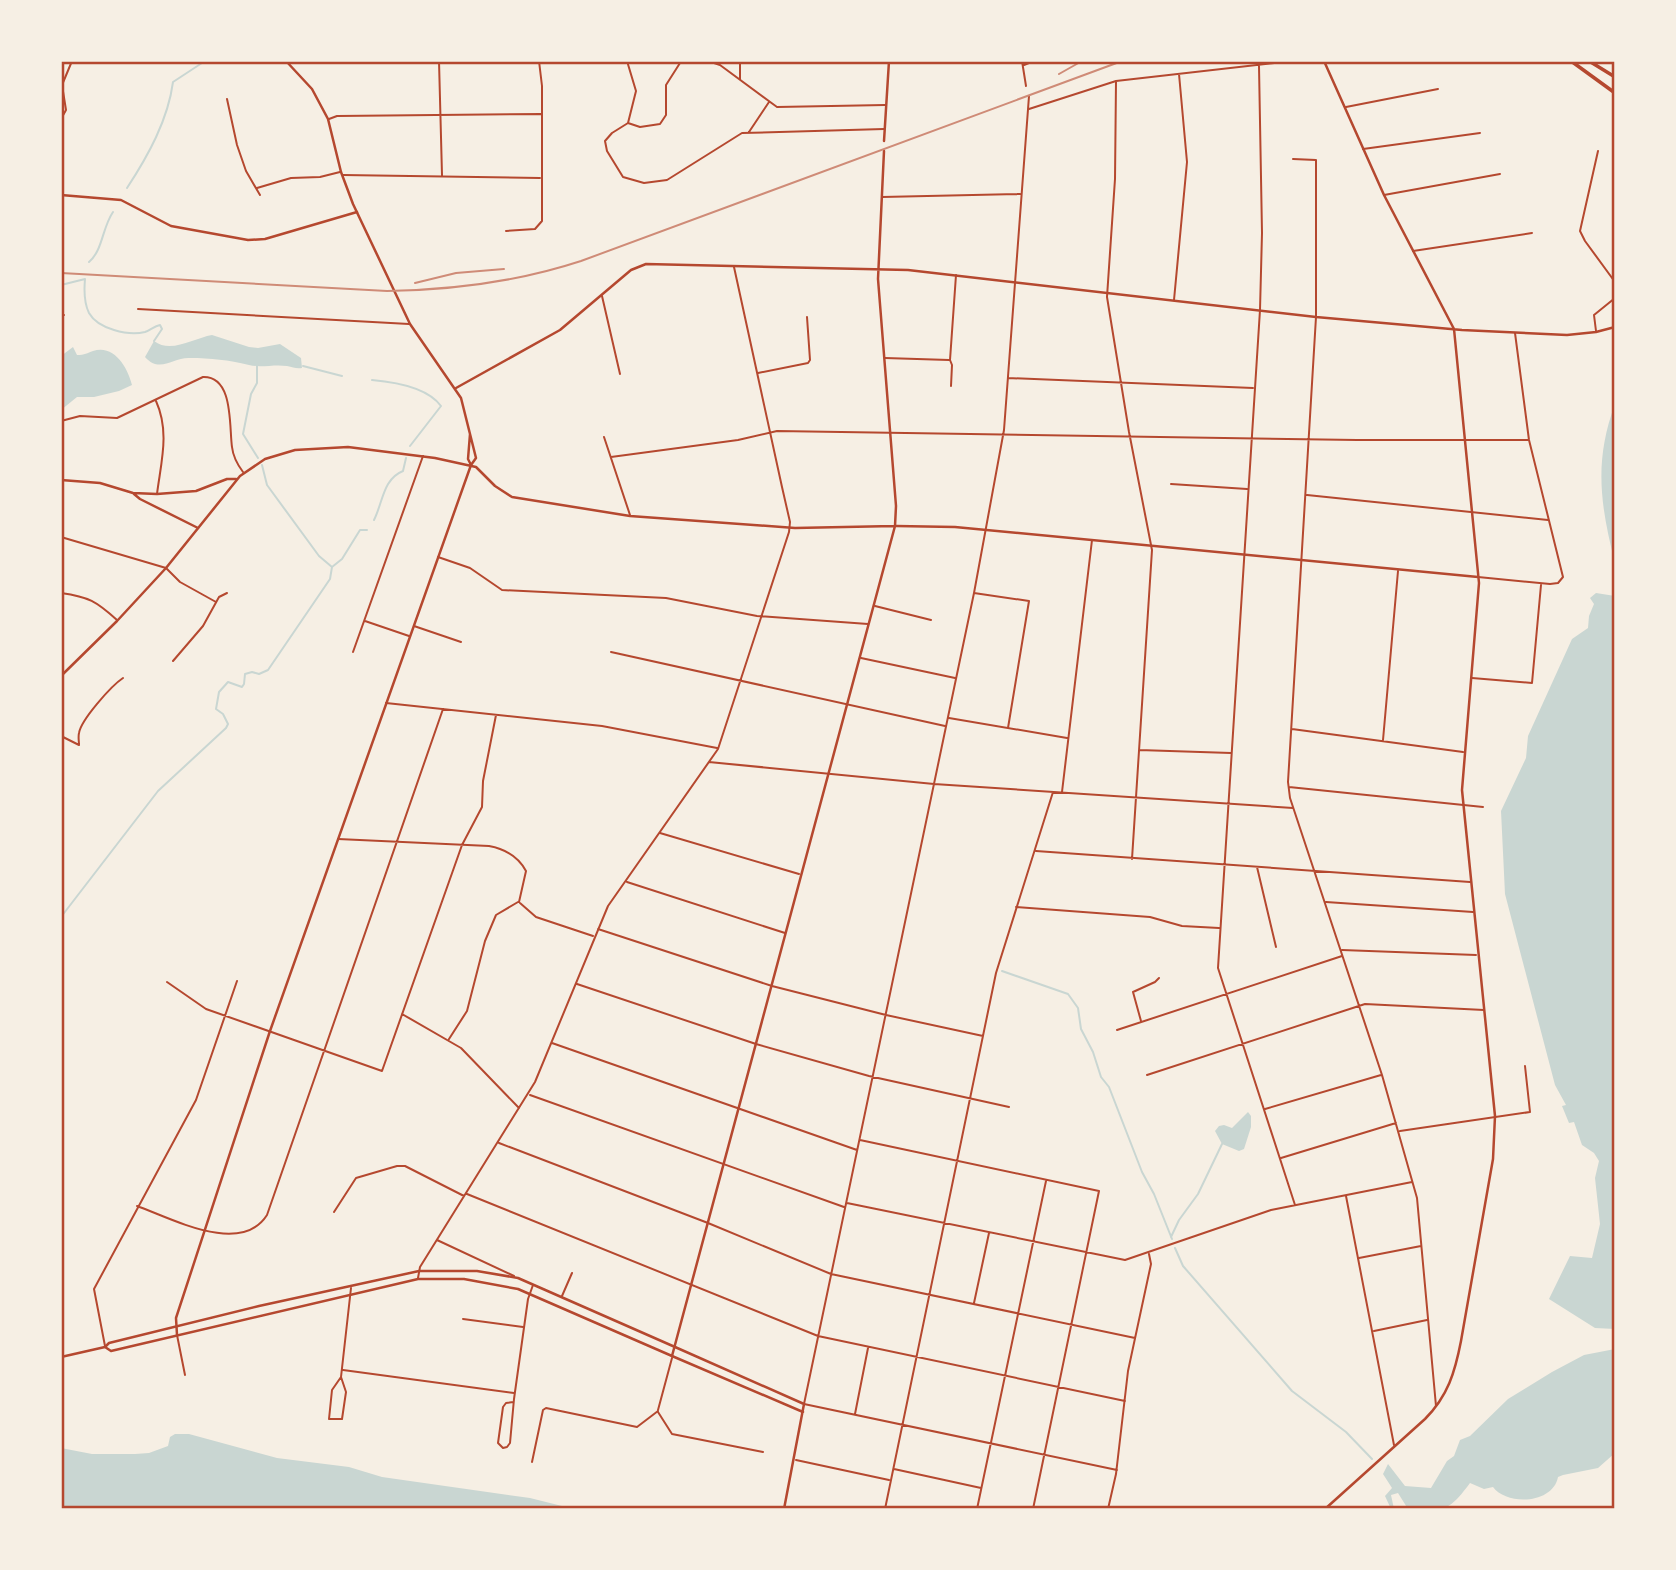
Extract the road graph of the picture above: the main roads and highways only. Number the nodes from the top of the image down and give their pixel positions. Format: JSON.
{"nodes":[{"id":1,"x":888,"y":61,"type":"edge"},
{"id":2,"x":1324,"y":61,"type":"edge"},
{"id":3,"x":1571,"y":61,"type":"edge"},
{"id":4,"x":1589,"y":61,"type":"edge"},
{"id":5,"x":286,"y":62,"type":"edge"},
{"id":6,"x":1615,"y":77,"type":"edge"},
{"id":7,"x":1615,"y":93,"type":"edge"},
{"id":8,"x":884,"y":141,"type":"dead end"},
{"id":9,"x":884,"y":151,"type":"dead end"},
{"id":10,"x":61,"y":195,"type":"edge"},
{"id":11,"x":357,"y":212,"type":"junction"},
{"id":12,"x":878,"y":268,"type":"junction"},
{"id":13,"x":1615,"y":327,"type":"edge"},
{"id":14,"x":1454,"y":329,"type":"junction"},
{"id":15,"x":456,"y":388,"type":"junction"},
{"id":16,"x":470,"y":432,"type":"junction"},
{"id":17,"x":471,"y":465,"type":"junction"},
{"id":18,"x":236,"y":479,"type":"junction"},
{"id":19,"x":61,"y":480,"type":"edge"},
{"id":20,"x":133,"y":493,"type":"junction"},
{"id":21,"x":155,"y":494,"type":"junction"},
{"id":22,"x":153,"y":506,"type":"junction"},
{"id":23,"x":895,"y":526,"type":"junction"},
{"id":24,"x":198,"y":528,"type":"junction"},
{"id":25,"x":1478,"y":577,"type":"junction"},
{"id":26,"x":62,"y":673,"type":"edge"},
{"id":27,"x":176,"y":1327,"type":"junction"},
{"id":28,"x":177,"y":1335,"type":"junction"},
{"id":29,"x":105,"y":1347,"type":"junction"},
{"id":30,"x":675,"y":1347,"type":"junction"},
{"id":31,"x":672,"y":1356,"type":"junction"},
{"id":32,"x":61,"y":1357,"type":"edge"},
{"id":33,"x":803,"y":1412,"type":"junction"},
{"id":34,"x":784,"y":1509,"type":"edge"},
{"id":35,"x":1325,"y":1509,"type":"edge"}],
"edges":[{"from":1,"to":8,"type":"main road"},
{"from":2,"to":14,"type":"main road"},
{"from":3,"to":7,"type":"highway"},
{"from":4,"to":6,"type":"highway"},
{"from":5,"to":11,"type":"main road"},
{"from":9,"to":12,"type":"main road"},
{"from":10,"to":11,"type":"main road"},
{"from":11,"to":15,"type":"main road"},
{"from":12,"to":14,"type":"main road"},
{"from":12,"to":15,"type":"main road"},
{"from":12,"to":23,"type":"main road"},
{"from":13,"to":14,"type":"main road"},
{"from":14,"to":25,"type":"main road"},
{"from":15,"to":16,"type":"main road"},
{"from":16,"to":17,"type":"main road"},
{"from":16,"to":17,"type":"main road"},
{"from":17,"to":18,"type":"main road"},
{"from":17,"to":23,"type":"main road"},
{"from":17,"to":27,"type":"main road"},
{"from":18,"to":21,"type":"main road"},
{"from":18,"to":24,"type":"main road"},
{"from":19,"to":20,"type":"main road"},
{"from":20,"to":21,"type":"main road"},
{"from":20,"to":22,"type":"main road"},
{"from":21,"to":22,"type":"main road"},
{"from":22,"to":24,"type":"main road"},
{"from":23,"to":25,"type":"main road"},
{"from":23,"to":30,"type":"main road"},
{"from":24,"to":26,"type":"main road"},
{"from":25,"to":35,"type":"main road"},
{"from":27,"to":28,"type":"main road"},
{"from":27,"to":29,"type":"main road"},
{"from":27,"to":30,"type":"main road"},
{"from":28,"to":29,"type":"main road"},
{"from":28,"to":31,"type":"main road"},
{"from":29,"to":32,"type":"main road"},
{"from":30,"to":31,"type":"main road"},
{"from":30,"to":33,"type":"main road"},
{"from":31,"to":33,"type":"main road"},
{"from":33,"to":34,"type":"main road"}]}
